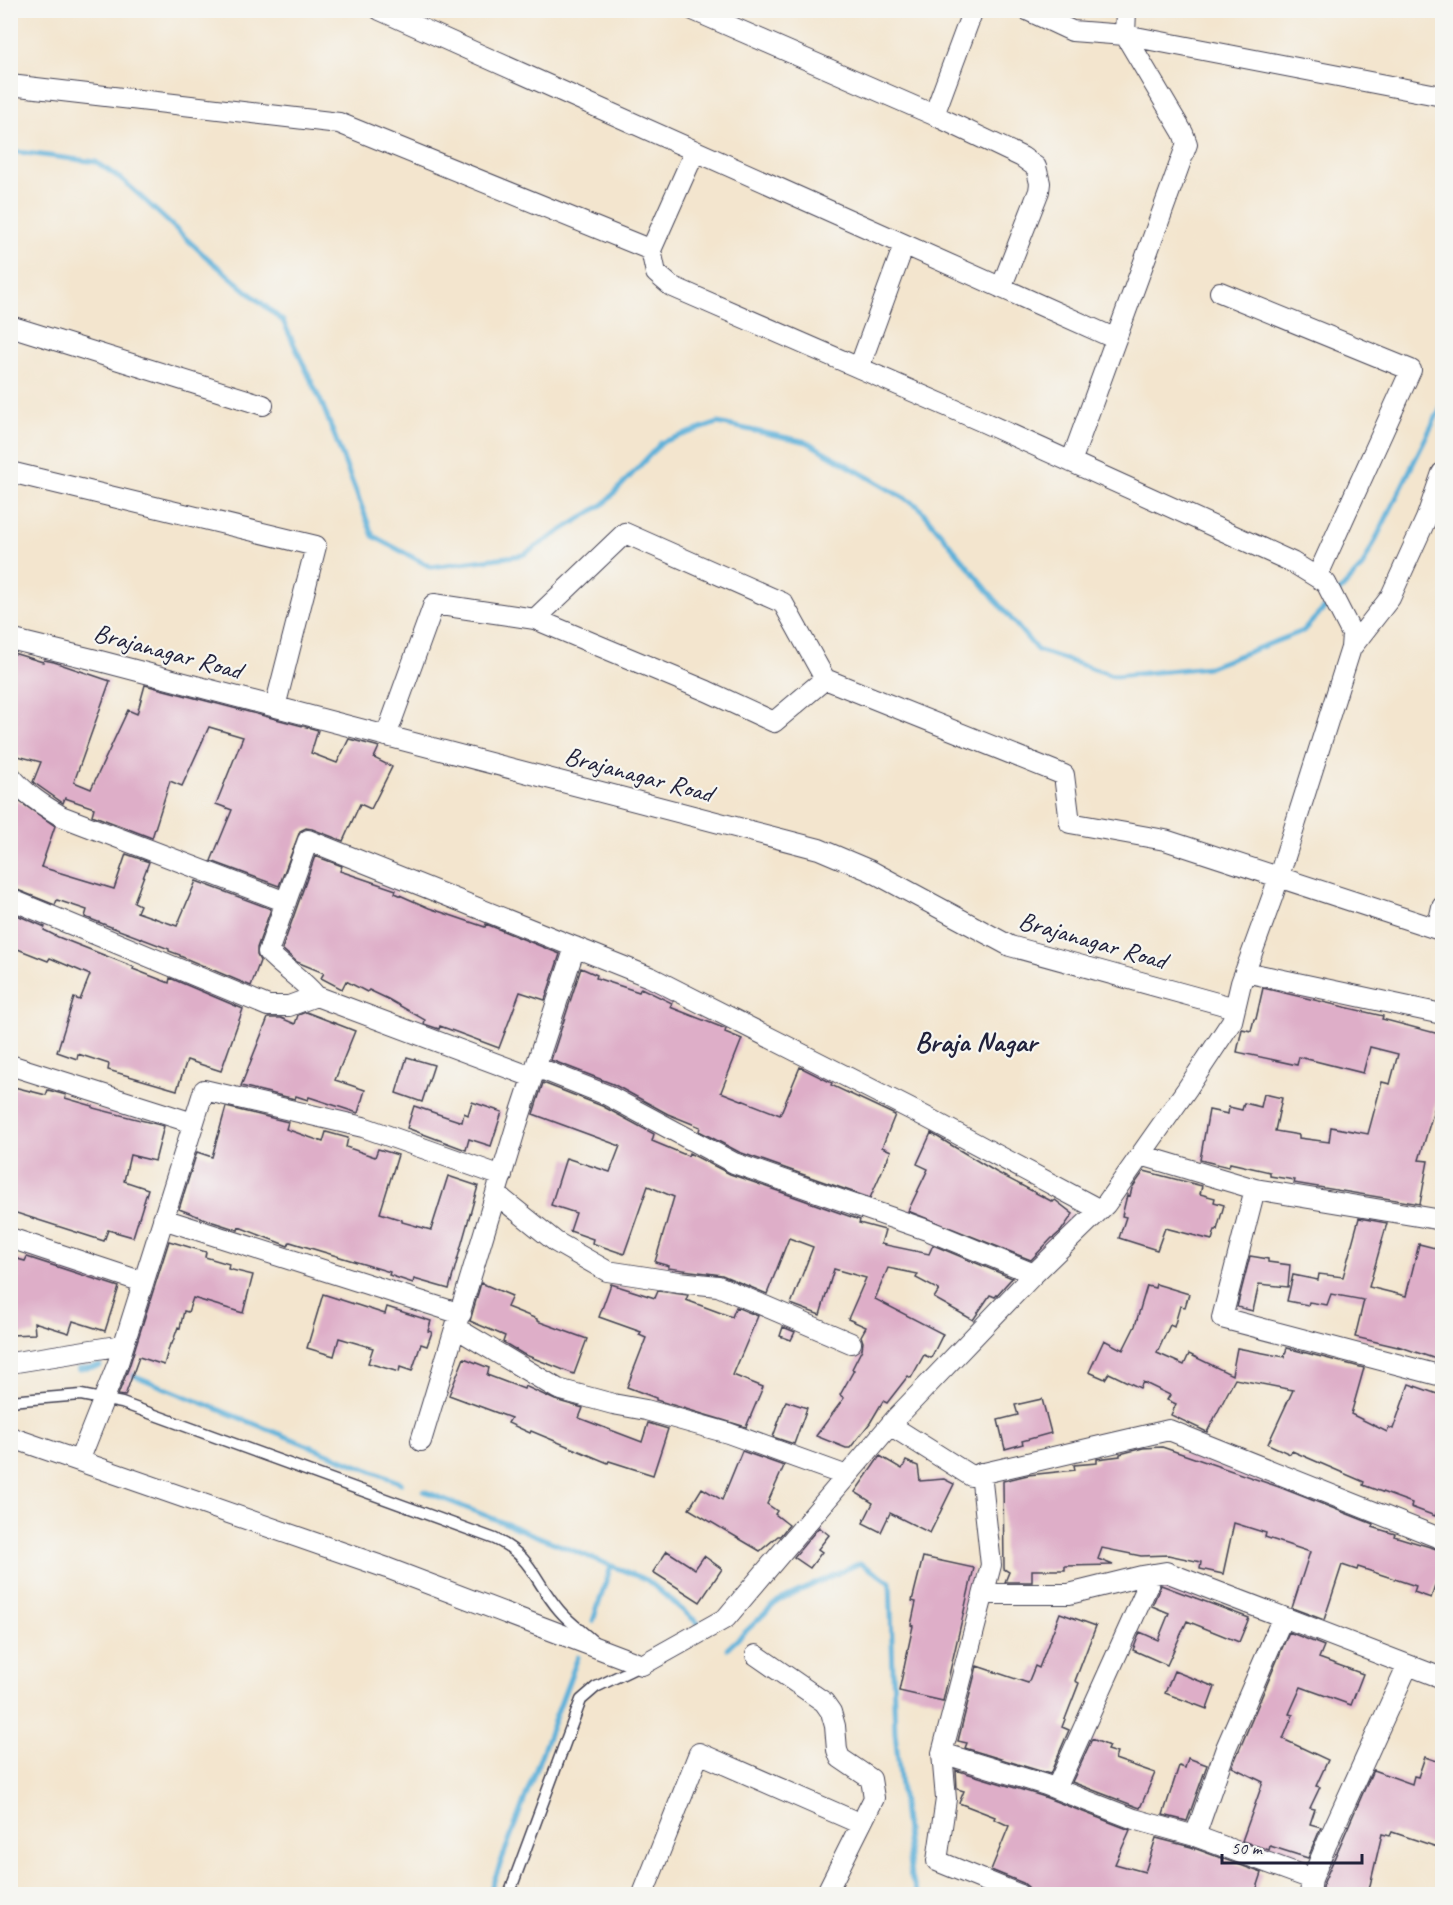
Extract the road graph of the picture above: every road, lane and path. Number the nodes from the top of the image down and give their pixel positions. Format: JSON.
{"nodes":[{"id":1,"x":380,"y":10,"type":"edge"},
{"id":2,"x":693,"y":10,"type":"edge"},
{"id":3,"x":973,"y":10,"type":"edge"},
{"id":4,"x":1027,"y":10,"type":"edge"},
{"id":5,"x":1126,"y":10,"type":"edge"},
{"id":6,"x":1125,"y":35,"type":"junction"},
{"id":7,"x":10,"y":85,"type":"edge"},
{"id":8,"x":1443,"y":96,"type":"edge"},
{"id":9,"x":934,"y":116,"type":"junction"},
{"id":10,"x":695,"y":151,"type":"junction"},
{"id":11,"x":904,"y":245,"type":"junction"},
{"id":12,"x":651,"y":250,"type":"junction"},
{"id":13,"x":1001,"y":288,"type":"junction"},
{"id":14,"x":1220,"y":292,"type":"dead end"},
{"id":15,"x":10,"y":326,"type":"edge"},
{"id":16,"x":1116,"y":339,"type":"junction"},
{"id":17,"x":859,"y":368,"type":"junction"},
{"id":18,"x":263,"y":405,"type":"dead end"},
{"id":19,"x":1071,"y":462,"type":"junction"},
{"id":20,"x":10,"y":472,"type":"edge"},
{"id":21,"x":1443,"y":473,"type":"edge"},
{"id":22,"x":1322,"y":580,"type":"junction"},
{"id":23,"x":535,"y":619,"type":"junction"},
{"id":24,"x":10,"y":639,"type":"edge"},
{"id":25,"x":1352,"y":641,"type":"junction"},
{"id":26,"x":825,"y":679,"type":"junction"},
{"id":27,"x":275,"y":707,"type":"junction"},
{"id":28,"x":386,"y":736,"type":"junction"},
{"id":29,"x":10,"y":775,"type":"edge"},
{"id":30,"x":1278,"y":877,"type":"junction"},
{"id":31,"x":10,"y":898,"type":"edge"},
{"id":32,"x":286,"y":902,"type":"junction"},
{"id":33,"x":1443,"y":907,"type":"edge"},
{"id":34,"x":575,"y":947,"type":"junction"},
{"id":35,"x":1245,"y":972,"type":"junction"},
{"id":36,"x":316,"y":996,"type":"junction"},
{"id":37,"x":1235,"y":1008,"type":"junction"},
{"id":38,"x":1443,"y":1014,"type":"edge"},
{"id":39,"x":10,"y":1065,"type":"edge"},
{"id":40,"x":534,"y":1072,"type":"junction"},
{"id":41,"x":194,"y":1123,"type":"junction"},
{"id":42,"x":1141,"y":1155,"type":"junction"},
{"id":43,"x":499,"y":1185,"type":"junction"},
{"id":44,"x":1255,"y":1189,"type":"junction"},
{"id":45,"x":1100,"y":1210,"type":"junction"},
{"id":46,"x":163,"y":1218,"type":"junction"},
{"id":47,"x":1443,"y":1220,"type":"edge"},
{"id":48,"x":10,"y":1238,"type":"edge"},
{"id":49,"x":1034,"y":1274,"type":"junction"},
{"id":50,"x":143,"y":1281,"type":"junction"},
{"id":51,"x":459,"y":1321,"type":"junction"},
{"id":52,"x":851,"y":1343,"type":"dead end"},
{"id":53,"x":123,"y":1346,"type":"junction"},
{"id":54,"x":10,"y":1363,"type":"edge"},
{"id":55,"x":1443,"y":1376,"type":"edge"},
{"id":56,"x":104,"y":1398,"type":"junction"},
{"id":57,"x":10,"y":1401,"type":"edge"},
{"id":58,"x":890,"y":1425,"type":"junction"},
{"id":59,"x":10,"y":1437,"type":"edge"},
{"id":60,"x":421,"y":1441,"type":"dead end"},
{"id":61,"x":79,"y":1461,"type":"junction"},
{"id":62,"x":981,"y":1473,"type":"junction"},
{"id":63,"x":846,"y":1476,"type":"junction"},
{"id":64,"x":1443,"y":1539,"type":"edge"},
{"id":65,"x":1153,"y":1574,"type":"junction"},
{"id":66,"x":985,"y":1594,"type":"junction"},
{"id":67,"x":1282,"y":1617,"type":"junction"},
{"id":68,"x":601,"y":1648,"type":"junction"},
{"id":69,"x":756,"y":1655,"type":"dead end"},
{"id":70,"x":642,"y":1665,"type":"junction"},
{"id":71,"x":1408,"y":1665,"type":"junction"},
{"id":72,"x":1443,"y":1678,"type":"edge"},
{"id":73,"x":942,"y":1753,"type":"junction"},
{"id":74,"x":1056,"y":1789,"type":"junction"},
{"id":75,"x":861,"y":1824,"type":"junction"},
{"id":76,"x":1195,"y":1836,"type":"junction"},
{"id":77,"x":1311,"y":1887,"type":"edge"},
{"id":78,"x":509,"y":1894,"type":"edge"},
{"id":79,"x":643,"y":1894,"type":"edge"},
{"id":80,"x":826,"y":1894,"type":"edge"},
{"id":81,"x":1018,"y":1894,"type":"edge"}],
"edges":[{"from":1,"to":10,"type":"street"},
{"from":2,"to":9,"type":"street"},
{"from":3,"to":9,"type":"street"},
{"from":4,"to":6,"type":"street"},
{"from":5,"to":6,"type":"street"},
{"from":6,"to":8,"type":"street"},
{"from":6,"to":16,"type":"street"},
{"from":7,"to":12,"type":"street"},
{"from":9,"to":13,"type":"street"},
{"from":10,"to":11,"type":"street"},
{"from":10,"to":12,"type":"street"},
{"from":11,"to":13,"type":"street"},
{"from":11,"to":17,"type":"street"},
{"from":12,"to":17,"type":"street"},
{"from":13,"to":16,"type":"street"},
{"from":14,"to":22,"type":"street"},
{"from":15,"to":18,"type":"street"},
{"from":16,"to":19,"type":"street"},
{"from":17,"to":19,"type":"street"},
{"from":19,"to":22,"type":"street"},
{"from":20,"to":27,"type":"street"},
{"from":21,"to":25,"type":"street"},
{"from":22,"to":25,"type":"street"},
{"from":23,"to":26,"type":"street"},
{"from":23,"to":26,"type":"street"},
{"from":23,"to":28,"type":"street"},
{"from":24,"to":27,"type":"street","name":"Brajanagar Road"},
{"from":25,"to":30,"type":"street"},
{"from":26,"to":30,"type":"street"},
{"from":27,"to":28,"type":"street","name":"Brajanagar Road"},
{"from":28,"to":37,"type":"street","name":"Brajanagar Road"},
{"from":29,"to":32,"type":"street"},
{"from":30,"to":33,"type":"street"},
{"from":30,"to":35,"type":"street"},
{"from":31,"to":36,"type":"street"},
{"from":32,"to":34,"type":"street"},
{"from":32,"to":36,"type":"street"},
{"from":34,"to":40,"type":"street"},
{"from":34,"to":45,"type":"street"},
{"from":35,"to":37,"type":"street"},
{"from":35,"to":38,"type":"street"},
{"from":36,"to":40,"type":"street"},
{"from":37,"to":42,"type":"street"},
{"from":39,"to":41,"type":"street"},
{"from":40,"to":43,"type":"street"},
{"from":40,"to":49,"type":"street"},
{"from":41,"to":43,"type":"street"},
{"from":41,"to":46,"type":"street"},
{"from":42,"to":44,"type":"street"},
{"from":42,"to":45,"type":"street"},
{"from":43,"to":51,"type":"street"},
{"from":43,"to":52,"type":"street"},
{"from":44,"to":47,"type":"street"},
{"from":44,"to":55,"type":"street"},
{"from":45,"to":49,"type":"street"},
{"from":46,"to":50,"type":"street"},
{"from":46,"to":51,"type":"street"},
{"from":48,"to":50,"type":"street"},
{"from":49,"to":58,"type":"street"},
{"from":50,"to":53,"type":"street"},
{"from":51,"to":60,"type":"street"},
{"from":51,"to":63,"type":"street"},
{"from":53,"to":54,"type":"street"},
{"from":53,"to":56,"type":"street"},
{"from":56,"to":57,"type":"lane"},
{"from":56,"to":61,"type":"street"},
{"from":56,"to":68,"type":"lane"},
{"from":58,"to":62,"type":"street"},
{"from":58,"to":63,"type":"street"},
{"from":59,"to":61,"type":"street"},
{"from":61,"to":68,"type":"street"},
{"from":62,"to":64,"type":"street"},
{"from":62,"to":66,"type":"street"},
{"from":63,"to":70,"type":"street"},
{"from":65,"to":66,"type":"street"},
{"from":65,"to":67,"type":"street"},
{"from":65,"to":74,"type":"street"},
{"from":66,"to":73,"type":"street"},
{"from":67,"to":71,"type":"street"},
{"from":67,"to":76,"type":"street"},
{"from":68,"to":70,"type":"street"},
{"from":69,"to":75,"type":"street"},
{"from":70,"to":78,"type":"lane"},
{"from":71,"to":72,"type":"street"},
{"from":71,"to":77,"type":"street"},
{"from":73,"to":74,"type":"street"},
{"from":73,"to":81,"type":"street"},
{"from":74,"to":76,"type":"street"},
{"from":75,"to":79,"type":"street"},
{"from":75,"to":80,"type":"street"},
{"from":76,"to":77,"type":"street"}]}
